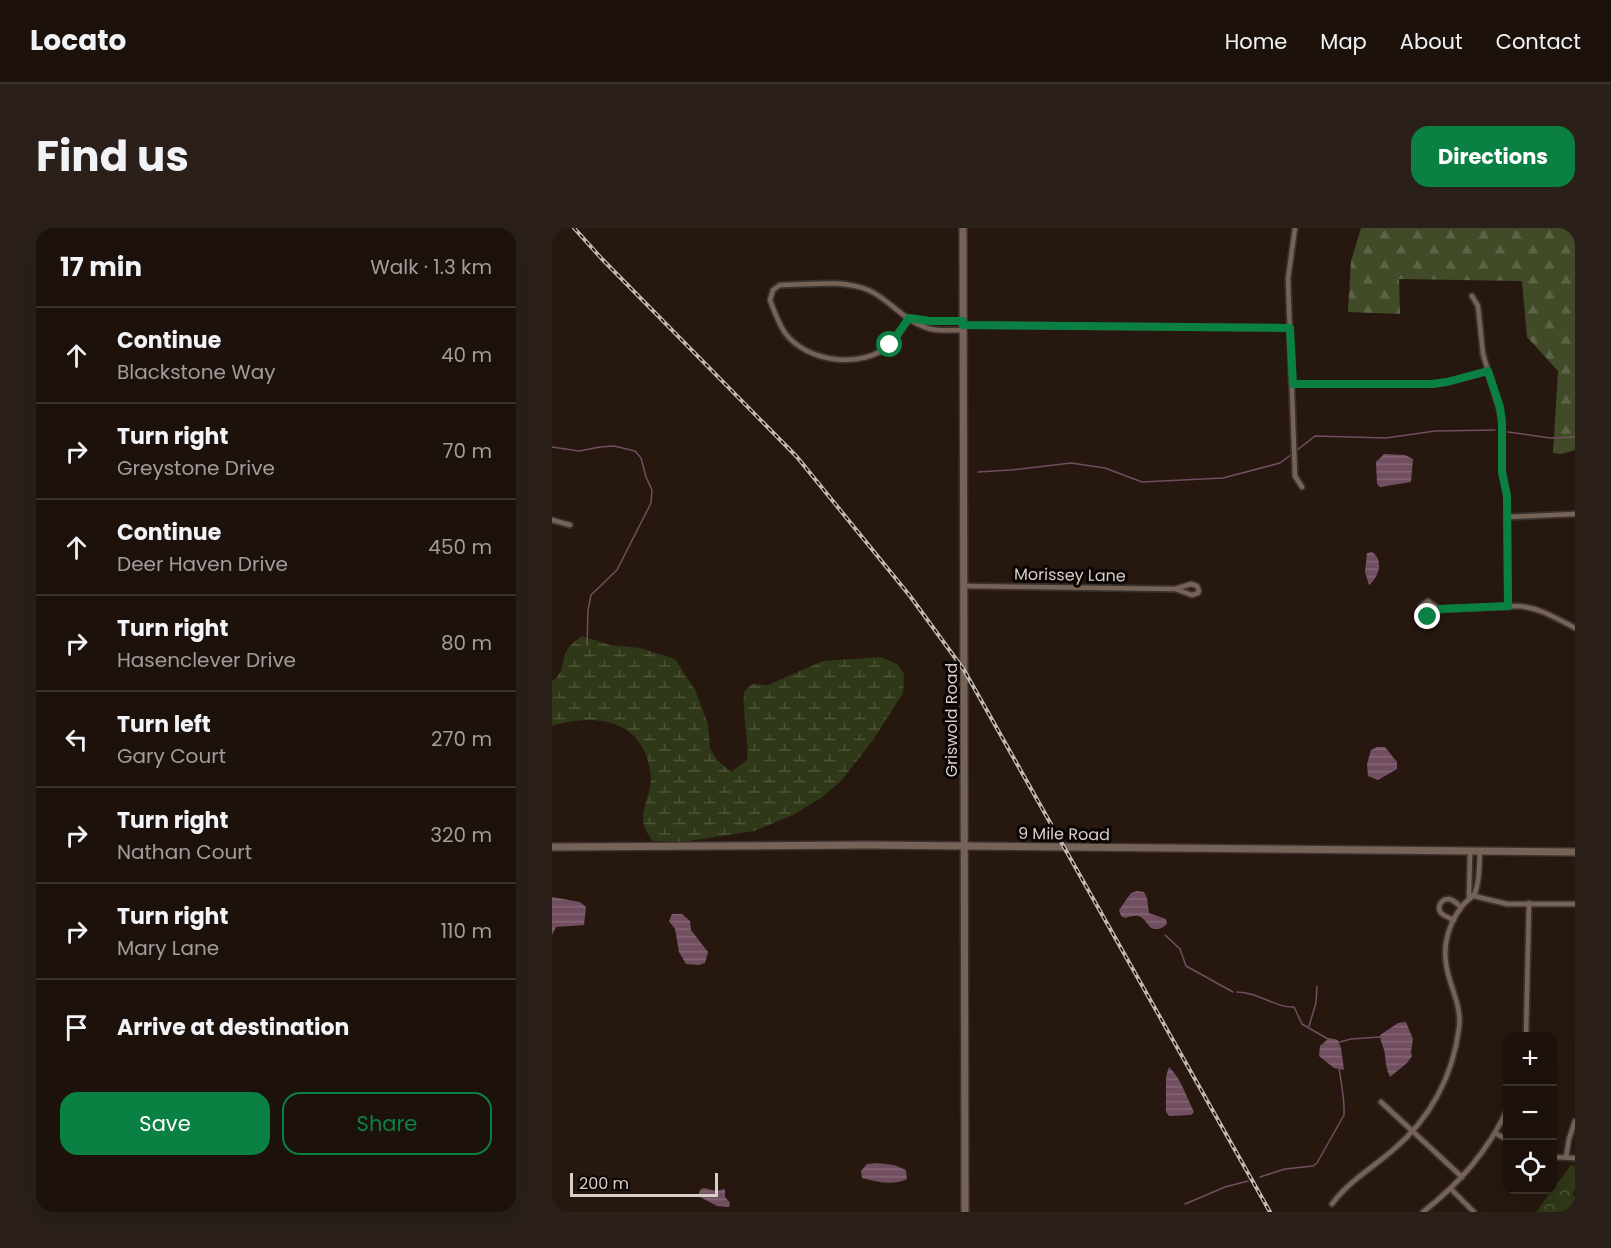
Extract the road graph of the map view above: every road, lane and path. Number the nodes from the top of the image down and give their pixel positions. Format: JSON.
{"nodes":[{"id":1,"x":963,"y":228,"type":"edge"},
{"id":2,"x":1295,"y":228,"type":"edge"},
{"id":3,"x":1472,"y":296,"type":"dead end"},
{"id":4,"x":909,"y":318,"type":"junction"},
{"id":5,"x":963,"y":325,"type":"junction"},
{"id":6,"x":1290,"y":328,"type":"junction"},
{"id":7,"x":1488,"y":371,"type":"junction"},
{"id":8,"x":1293,"y":384,"type":"junction"},
{"id":9,"x":1302,"y":487,"type":"dead end"},
{"id":10,"x":1575,"y":514,"type":"edge"},
{"id":11,"x":1507,"y":517,"type":"junction"},
{"id":12,"x":552,"y":520,"type":"edge"},
{"id":13,"x":570,"y":525,"type":"dead end"},
{"id":14,"x":964,"y":586,"type":"junction"},
{"id":15,"x":1175,"y":589,"type":"junction"},
{"id":16,"x":1508,"y":606,"type":"junction"},
{"id":17,"x":1440,"y":609,"type":"dead end"},
{"id":18,"x":1575,"y":628,"type":"edge"},
{"id":19,"x":965,"y":846,"type":"junction"},
{"id":20,"x":552,"y":847,"type":"edge"},
{"id":21,"x":1470,"y":852,"type":"junction"},
{"id":22,"x":1480,"y":852,"type":"junction"},
{"id":23,"x":1575,"y":852,"type":"edge"},
{"id":24,"x":1472,"y":897,"type":"junction"},
{"id":25,"x":1528,"y":903,"type":"junction"},
{"id":26,"x":1575,"y":904,"type":"edge"},
{"id":27,"x":1461,"y":907,"type":"junction"},
{"id":28,"x":1454,"y":920,"type":"junction"},
{"id":29,"x":1526,"y":1032,"type":"edge"},
{"id":30,"x":1381,"y":1102,"type":"dead end"},
{"id":31,"x":1503,"y":1118,"type":"edge"},
{"id":32,"x":1575,"y":1121,"type":"edge"},
{"id":33,"x":1412,"y":1132,"type":"junction"},
{"id":34,"x":1495,"y":1133,"type":"junction"},
{"id":35,"x":1503,"y":1137,"type":"edge"},
{"id":36,"x":1557,"y":1157,"type":"edge"},
{"id":37,"x":1566,"y":1157,"type":"junction"},
{"id":38,"x":1575,"y":1158,"type":"edge"},
{"id":39,"x":1462,"y":1178,"type":"junction"},
{"id":40,"x":1451,"y":1189,"type":"junction"},
{"id":41,"x":1332,"y":1204,"type":"dead end"},
{"id":42,"x":965,"y":1212,"type":"edge"},
{"id":43,"x":1424,"y":1212,"type":"edge"},
{"id":44,"x":1474,"y":1212,"type":"edge"}],
"edges":[{"from":1,"to":5,"type":"street","name":"Griswold Road"},
{"from":2,"to":6,"type":"street"},
{"from":3,"to":7,"type":"street"},
{"from":4,"to":4,"type":"street"},
{"from":4,"to":5,"type":"street"},
{"from":4,"to":5,"type":"street"},
{"from":5,"to":6,"type":"street"},
{"from":5,"to":14,"type":"street","name":"Griswold Road"},
{"from":6,"to":8,"type":"street"},
{"from":7,"to":8,"type":"street"},
{"from":7,"to":11,"type":"street"},
{"from":8,"to":9,"type":"street"},
{"from":10,"to":11,"type":"street"},
{"from":11,"to":16,"type":"street"},
{"from":12,"to":13,"type":"street"},
{"from":14,"to":15,"type":"street","name":"Morissey Lane"},
{"from":14,"to":19,"type":"street","name":"Griswold Road"},
{"from":15,"to":15,"type":"street","name":"Morissey Lane"},
{"from":16,"to":17,"type":"street"},
{"from":16,"to":18,"type":"street"},
{"from":19,"to":20,"type":"street","name":"9 Mile Road"},
{"from":19,"to":21,"type":"street","name":"9 Mile Road"},
{"from":19,"to":42,"type":"street","name":"Griswold Road"},
{"from":21,"to":22,"type":"street","name":"9 Mile Road"},
{"from":21,"to":24,"type":"street"},
{"from":22,"to":23,"type":"street","name":"9 Mile Road"},
{"from":22,"to":24,"type":"street"},
{"from":24,"to":25,"type":"street"},
{"from":24,"to":27,"type":"street"},
{"from":25,"to":26,"type":"street"},
{"from":25,"to":29,"type":"street"},
{"from":27,"to":28,"type":"street"},
{"from":27,"to":28,"type":"street"},
{"from":28,"to":33,"type":"street"},
{"from":30,"to":33,"type":"street"},
{"from":31,"to":34,"type":"street"},
{"from":32,"to":37,"type":"street"},
{"from":33,"to":39,"type":"street"},
{"from":33,"to":41,"type":"street"},
{"from":34,"to":35,"type":"street"},
{"from":34,"to":39,"type":"street"},
{"from":36,"to":37,"type":"street"},
{"from":37,"to":38,"type":"street"},
{"from":39,"to":40,"type":"street"},
{"from":40,"to":43,"type":"street"},
{"from":40,"to":44,"type":"street"}]}
